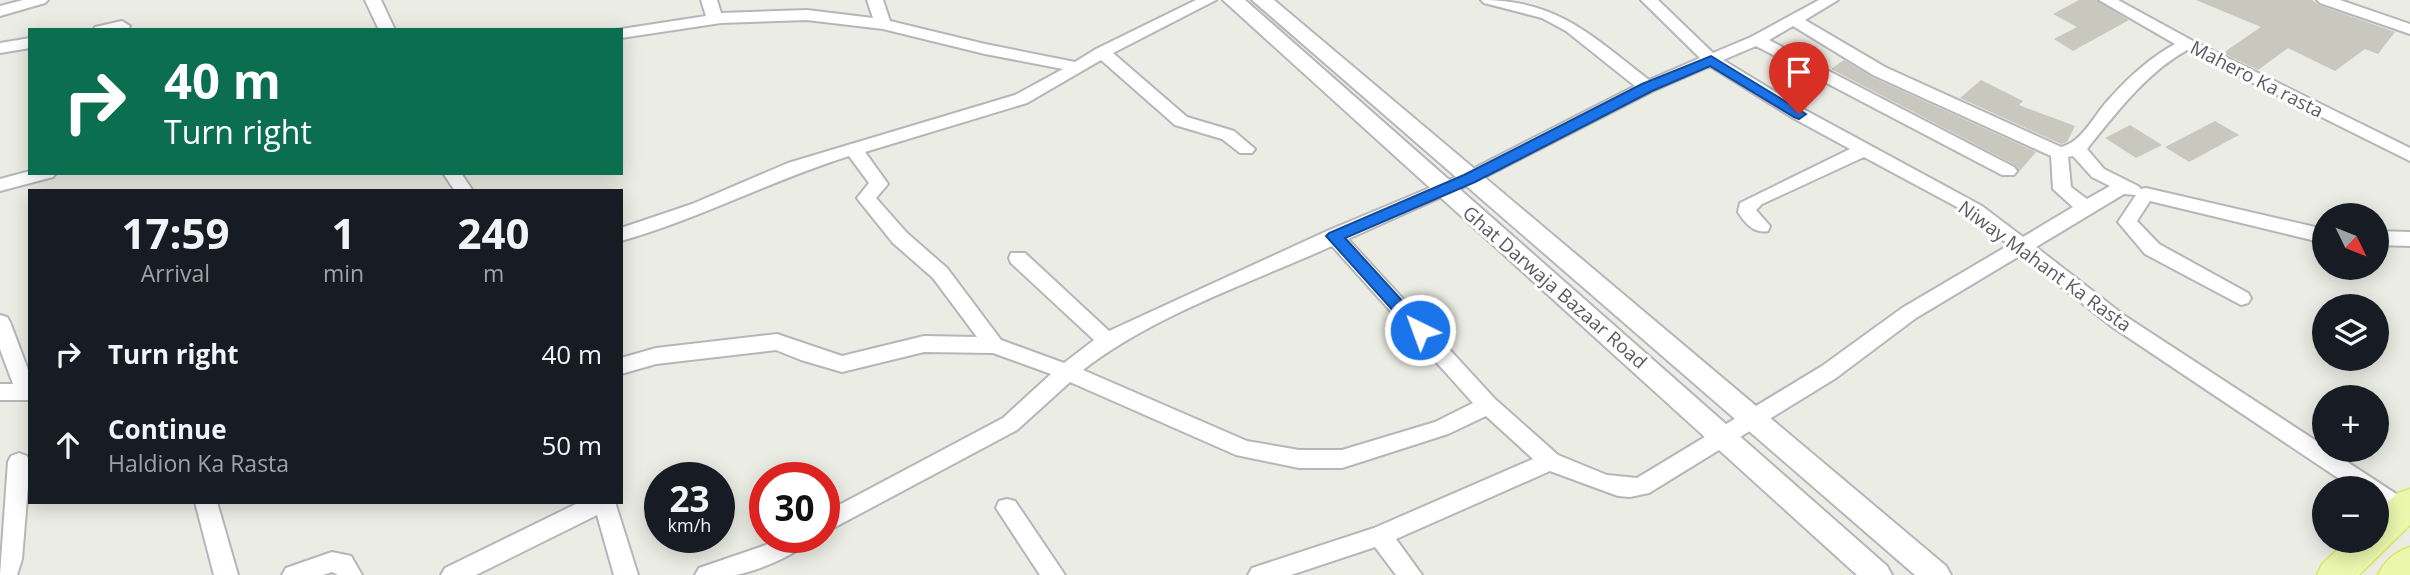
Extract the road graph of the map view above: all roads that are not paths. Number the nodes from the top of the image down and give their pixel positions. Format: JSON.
{"nodes":[{"id":1,"x":40,"y":0,"type":"edge"},
{"id":2,"x":373,"y":0,"type":"edge"},
{"id":3,"x":709,"y":0,"type":"edge"},
{"id":4,"x":875,"y":0,"type":"edge"},
{"id":5,"x":1208,"y":0,"type":"edge"},
{"id":6,"x":1233,"y":0,"type":"edge"},
{"id":7,"x":1262,"y":0,"type":"edge"},
{"id":8,"x":1489,"y":0,"type":"edge"},
{"id":9,"x":1649,"y":0,"type":"edge"},
{"id":10,"x":1830,"y":0,"type":"edge"},
{"id":11,"x":2106,"y":0,"type":"edge"},
{"id":12,"x":2325,"y":0,"type":"edge"},
{"id":13,"x":1545,"y":7,"type":"edge"},
{"id":14,"x":0,"y":11,"type":"edge"},
{"id":15,"x":715,"y":19,"type":"junction"},
{"id":16,"x":1792,"y":19,"type":"junction"},
{"id":17,"x":883,"y":24,"type":"junction"},
{"id":18,"x":122,"y":26,"type":"dead end"},
{"id":19,"x":112,"y":28,"type":"edge"},
{"id":20,"x":386,"y":28,"type":"edge"},
{"id":21,"x":2410,"y":29,"type":"edge"},
{"id":22,"x":623,"y":33,"type":"edge"},
{"id":23,"x":1757,"y":40,"type":"junction"},
{"id":24,"x":28,"y":43,"type":"edge"},
{"id":25,"x":2187,"y":44,"type":"junction"},
{"id":26,"x":0,"y":48,"type":"edge"},
{"id":27,"x":1102,"y":52,"type":"junction"},
{"id":28,"x":1711,"y":60,"type":"junction"},
{"id":29,"x":1077,"y":67,"type":"junction"},
{"id":30,"x":1647,"y":88,"type":"junction"},
{"id":31,"x":1247,"y":149,"type":"dead end"},
{"id":32,"x":2077,"y":149,"type":"junction"},
{"id":33,"x":854,"y":150,"type":"junction"},
{"id":34,"x":1864,"y":150,"type":"junction"},
{"id":35,"x":2059,"y":153,"type":"junction"},
{"id":36,"x":2410,"y":155,"type":"edge"},
{"id":37,"x":2008,"y":171,"type":"dead end"},
{"id":38,"x":1469,"y":178,"type":"junction"},
{"id":39,"x":36,"y":181,"type":"edge"},
{"id":40,"x":0,"y":185,"type":"edge"},
{"id":41,"x":2122,"y":187,"type":"junction"},
{"id":42,"x":1443,"y":189,"type":"junction"},
{"id":43,"x":2146,"y":194,"type":"junction"},
{"id":44,"x":2086,"y":208,"type":"junction"},
{"id":45,"x":1761,"y":226,"type":"dead end"},
{"id":46,"x":2312,"y":233,"type":"edge"},
{"id":47,"x":623,"y":234,"type":"edge"},
{"id":48,"x":1334,"y":236,"type":"junction"},
{"id":49,"x":2389,"y":238,"type":"edge"},
{"id":50,"x":2410,"y":239,"type":"edge"},
{"id":51,"x":2021,"y":247,"type":"junction"},
{"id":52,"x":1018,"y":258,"type":"dead end"},
{"id":53,"x":2241,"y":298,"type":"dead end"},
{"id":54,"x":0,"y":322,"type":"edge"},
{"id":55,"x":1108,"y":341,"type":"junction"},
{"id":56,"x":994,"y":345,"type":"junction"},
{"id":57,"x":623,"y":365,"type":"edge"},
{"id":58,"x":1067,"y":372,"type":"junction"},
{"id":59,"x":0,"y":392,"type":"edge"},
{"id":60,"x":28,"y":392,"type":"edge"},
{"id":61,"x":1488,"y":405,"type":"junction"},
{"id":62,"x":1753,"y":421,"type":"junction"},
{"id":63,"x":1725,"y":437,"type":"junction"},
{"id":64,"x":1550,"y":461,"type":"junction"},
{"id":65,"x":16,"y":463,"type":"edge"},
{"id":66,"x":2352,"y":476,"type":"edge"},
{"id":67,"x":207,"y":504,"type":"edge"},
{"id":68,"x":599,"y":504,"type":"edge"},
{"id":69,"x":604,"y":504,"type":"edge"},
{"id":70,"x":2400,"y":505,"type":"edge"},
{"id":71,"x":1007,"y":508,"type":"dead end"},
{"id":72,"x":840,"y":515,"type":"edge"},
{"id":73,"x":2389,"y":519,"type":"edge"},
{"id":74,"x":1380,"y":536,"type":"junction"},
{"id":75,"x":770,"y":553,"type":"edge"},
{"id":76,"x":2358,"y":553,"type":"edge"},
{"id":77,"x":2410,"y":562,"type":"edge"},
{"id":78,"x":5,"y":575,"type":"edge"},
{"id":79,"x":226,"y":575,"type":"edge"},
{"id":80,"x":294,"y":575,"type":"edge"},
{"id":81,"x":350,"y":575,"type":"edge"},
{"id":82,"x":453,"y":575,"type":"edge"},
{"id":83,"x":625,"y":575,"type":"edge"},
{"id":84,"x":707,"y":575,"type":"edge"},
{"id":85,"x":1053,"y":575,"type":"edge"},
{"id":86,"x":1259,"y":575,"type":"edge"},
{"id":87,"x":1410,"y":575,"type":"edge"},
{"id":88,"x":1877,"y":575,"type":"edge"},
{"id":89,"x":1936,"y":575,"type":"edge"},
{"id":90,"x":2335,"y":575,"type":"edge"},
{"id":91,"x":2396,"y":575,"type":"edge"}],
"edges":[{"from":1,"to":14,"type":"street"},
{"from":2,"to":20,"type":"street"},
{"from":3,"to":15,"type":"street"},
{"from":4,"to":17,"type":"street"},
{"from":5,"to":27,"type":"street"},
{"from":6,"to":42,"type":"street","name":"Ghat Darwaja Bazaar Road"},
{"from":7,"to":38,"type":"street"},
{"from":8,"to":13,"type":"street"},
{"from":9,"to":28,"type":"street","name":"Niway Mahant Ka Rasta"},
{"from":10,"to":16,"type":"street"},
{"from":11,"to":25,"type":"street","name":"Mahero Ka rasta"},
{"from":12,"to":21,"type":"street"},
{"from":13,"to":30,"type":"street"},
{"from":15,"to":17,"type":"street"},
{"from":15,"to":22,"type":"street"},
{"from":16,"to":23,"type":"street"},
{"from":16,"to":35,"type":"street"},
{"from":17,"to":29,"type":"street"},
{"from":18,"to":19,"type":"street"},
{"from":23,"to":28,"type":"street"},
{"from":23,"to":37,"type":"street"},
{"from":24,"to":26,"type":"street"},
{"from":25,"to":32,"type":"street"},
{"from":25,"to":36,"type":"street","name":"Mahero Ka rasta"},
{"from":27,"to":29,"type":"street"},
{"from":27,"to":31,"type":"street"},
{"from":28,"to":30,"type":"street"},
{"from":28,"to":34,"type":"street","name":"Niway Mahant Ka Rasta"},
{"from":29,"to":33,"type":"street"},
{"from":30,"to":38,"type":"street"},
{"from":32,"to":35,"type":"street"},
{"from":32,"to":41,"type":"street"},
{"from":33,"to":47,"type":"street"},
{"from":33,"to":56,"type":"street"},
{"from":34,"to":45,"type":"street"},
{"from":34,"to":51,"type":"street","name":"Niway Mahant Ka Rasta"},
{"from":35,"to":44,"type":"street"},
{"from":38,"to":42,"type":"street"},
{"from":38,"to":62,"type":"street"},
{"from":39,"to":40,"type":"street"},
{"from":41,"to":43,"type":"street"},
{"from":41,"to":44,"type":"street"},
{"from":42,"to":48,"type":"street"},
{"from":42,"to":63,"type":"street","name":"Ghat Darwaja Bazaar Road"},
{"from":43,"to":46,"type":"street"},
{"from":43,"to":53,"type":"street"},
{"from":44,"to":51,"type":"street"},
{"from":48,"to":55,"type":"street"},
{"from":48,"to":61,"type":"street"},
{"from":49,"to":50,"type":"street"},
{"from":51,"to":62,"type":"street"},
{"from":51,"to":66,"type":"street","name":"Niway Mahant Ka Rasta"},
{"from":52,"to":55,"type":"street"},
{"from":54,"to":60,"type":"street"},
{"from":55,"to":58,"type":"street"},
{"from":56,"to":57,"type":"street"},
{"from":56,"to":58,"type":"street"},
{"from":58,"to":61,"type":"street"},
{"from":58,"to":72,"type":"street"},
{"from":59,"to":60,"type":"street"},
{"from":61,"to":64,"type":"street"},
{"from":62,"to":63,"type":"street"},
{"from":62,"to":89,"type":"street"},
{"from":63,"to":64,"type":"street"},
{"from":63,"to":88,"type":"street","name":"Ghat Darwaja Bazaar Road"},
{"from":64,"to":74,"type":"street"},
{"from":65,"to":78,"type":"street"},
{"from":67,"to":79,"type":"street"},
{"from":68,"to":82,"type":"street"},
{"from":69,"to":83,"type":"street"},
{"from":70,"to":73,"type":"main road"},
{"from":71,"to":85,"type":"street"},
{"from":74,"to":86,"type":"street"},
{"from":74,"to":87,"type":"street"},
{"from":75,"to":84,"type":"street"},
{"from":76,"to":90,"type":"main road"},
{"from":77,"to":91,"type":"main road"},
{"from":80,"to":81,"type":"street"}]}
